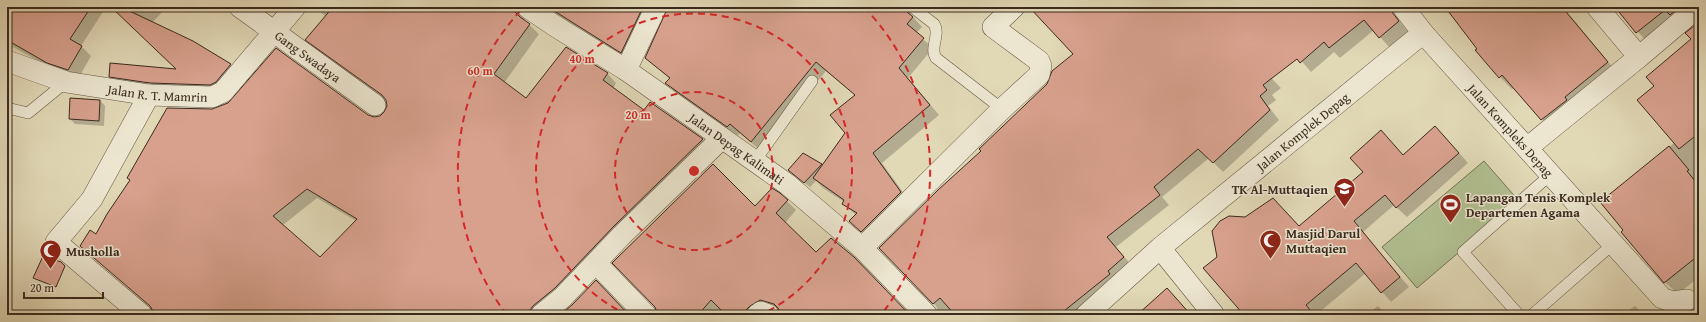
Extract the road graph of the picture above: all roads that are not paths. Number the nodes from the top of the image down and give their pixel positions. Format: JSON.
{"nodes":[{"id":1,"x":240,"y":7,"type":"edge"},
{"id":2,"x":295,"y":7,"type":"edge"},
{"id":3,"x":527,"y":7,"type":"edge"},
{"id":4,"x":656,"y":7,"type":"edge"},
{"id":5,"x":912,"y":7,"type":"edge"},
{"id":6,"x":1014,"y":7,"type":"edge"},
{"id":7,"x":1403,"y":7,"type":"edge"},
{"id":8,"x":1597,"y":7,"type":"edge"},
{"id":9,"x":1698,"y":7,"type":"edge"},
{"id":10,"x":274,"y":32,"type":"junction"},
{"id":11,"x":1423,"y":33,"type":"junction"},
{"id":12,"x":1639,"y":57,"type":"junction"},
{"id":13,"x":7,"y":61,"type":"edge"},
{"id":14,"x":626,"y":70,"type":"junction"},
{"id":15,"x":812,"y":81,"type":"dead end"},
{"id":16,"x":66,"y":82,"type":"junction"},
{"id":17,"x":149,"y":95,"type":"junction"},
{"id":18,"x":375,"y":105,"type":"dead end"},
{"id":19,"x":7,"y":108,"type":"edge"},
{"id":20,"x":1002,"y":109,"type":"junction"},
{"id":21,"x":722,"y":138,"type":"junction"},
{"id":22,"x":1527,"y":148,"type":"junction"},
{"id":23,"x":755,"y":161,"type":"junction"},
{"id":24,"x":1550,"y":175,"type":"junction"},
{"id":25,"x":1613,"y":244,"type":"junction"},
{"id":26,"x":862,"y":248,"type":"junction"},
{"id":27,"x":1160,"y":248,"type":"junction"},
{"id":28,"x":596,"y":263,"type":"junction"},
{"id":29,"x":1694,"y":302,"type":"edge"},
{"id":30,"x":142,"y":315,"type":"edge"},
{"id":31,"x":541,"y":315,"type":"edge"},
{"id":32,"x":646,"y":315,"type":"edge"},
{"id":33,"x":757,"y":315,"type":"edge"},
{"id":34,"x":769,"y":315,"type":"edge"},
{"id":35,"x":927,"y":315,"type":"edge"},
{"id":36,"x":1086,"y":315,"type":"edge"},
{"id":37,"x":1214,"y":315,"type":"edge"},
{"id":38,"x":1519,"y":315,"type":"edge"},
{"id":39,"x":1532,"y":315,"type":"edge"}],
"edges":[{"from":1,"to":10,"type":"street","name":"Gang Swadaya"},
{"from":2,"to":10,"type":"street","name":"Jalan R. T. Mamrin"},
{"from":3,"to":14,"type":"street","name":"Jalan Depag Kalimati"},
{"from":4,"to":14,"type":"street"},
{"from":5,"to":20,"type":"lane"},
{"from":6,"to":20,"type":"street"},
{"from":7,"to":11,"type":"street"},
{"from":8,"to":12,"type":"street"},
{"from":9,"to":12,"type":"street"},
{"from":10,"to":17,"type":"street","name":"Jalan R. T. Mamrin"},
{"from":10,"to":18,"type":"street","name":"Gang Swadaya"},
{"from":11,"to":22,"type":"street","name":"Jalan Kompleks Depag"},
{"from":11,"to":27,"type":"street","name":"Jalan Komplek Depag"},
{"from":12,"to":22,"type":"street"},
{"from":13,"to":16,"type":"street","name":"Jalan R. T. Mamrin"},
{"from":14,"to":21,"type":"street","name":"Jalan Depag Kalimati"},
{"from":15,"to":23,"type":"lane"},
{"from":16,"to":17,"type":"street","name":"Jalan R. T. Mamrin"},
{"from":16,"to":19,"type":"lane"},
{"from":17,"to":30,"type":"street"},
{"from":20,"to":26,"type":"street"},
{"from":21,"to":23,"type":"street","name":"Jalan Depag Kalimati"},
{"from":21,"to":28,"type":"street"},
{"from":22,"to":24,"type":"street","name":"Jalan Kompleks Depag"},
{"from":23,"to":26,"type":"street","name":"Jalan Depag Kalimati"},
{"from":24,"to":25,"type":"street","name":"Jalan Kompleks Depag"},
{"from":24,"to":38,"type":"lane"},
{"from":25,"to":29,"type":"street","name":"Jalan Kompleks Depag"},
{"from":25,"to":39,"type":"lane"},
{"from":26,"to":35,"type":"street","name":"Jalan Depag Kalimati"},
{"from":27,"to":36,"type":"street","name":"Jalan Komplek Depag"},
{"from":27,"to":37,"type":"street"},
{"from":28,"to":31,"type":"street"},
{"from":28,"to":32,"type":"street"},
{"from":33,"to":34,"type":"street"}]}
